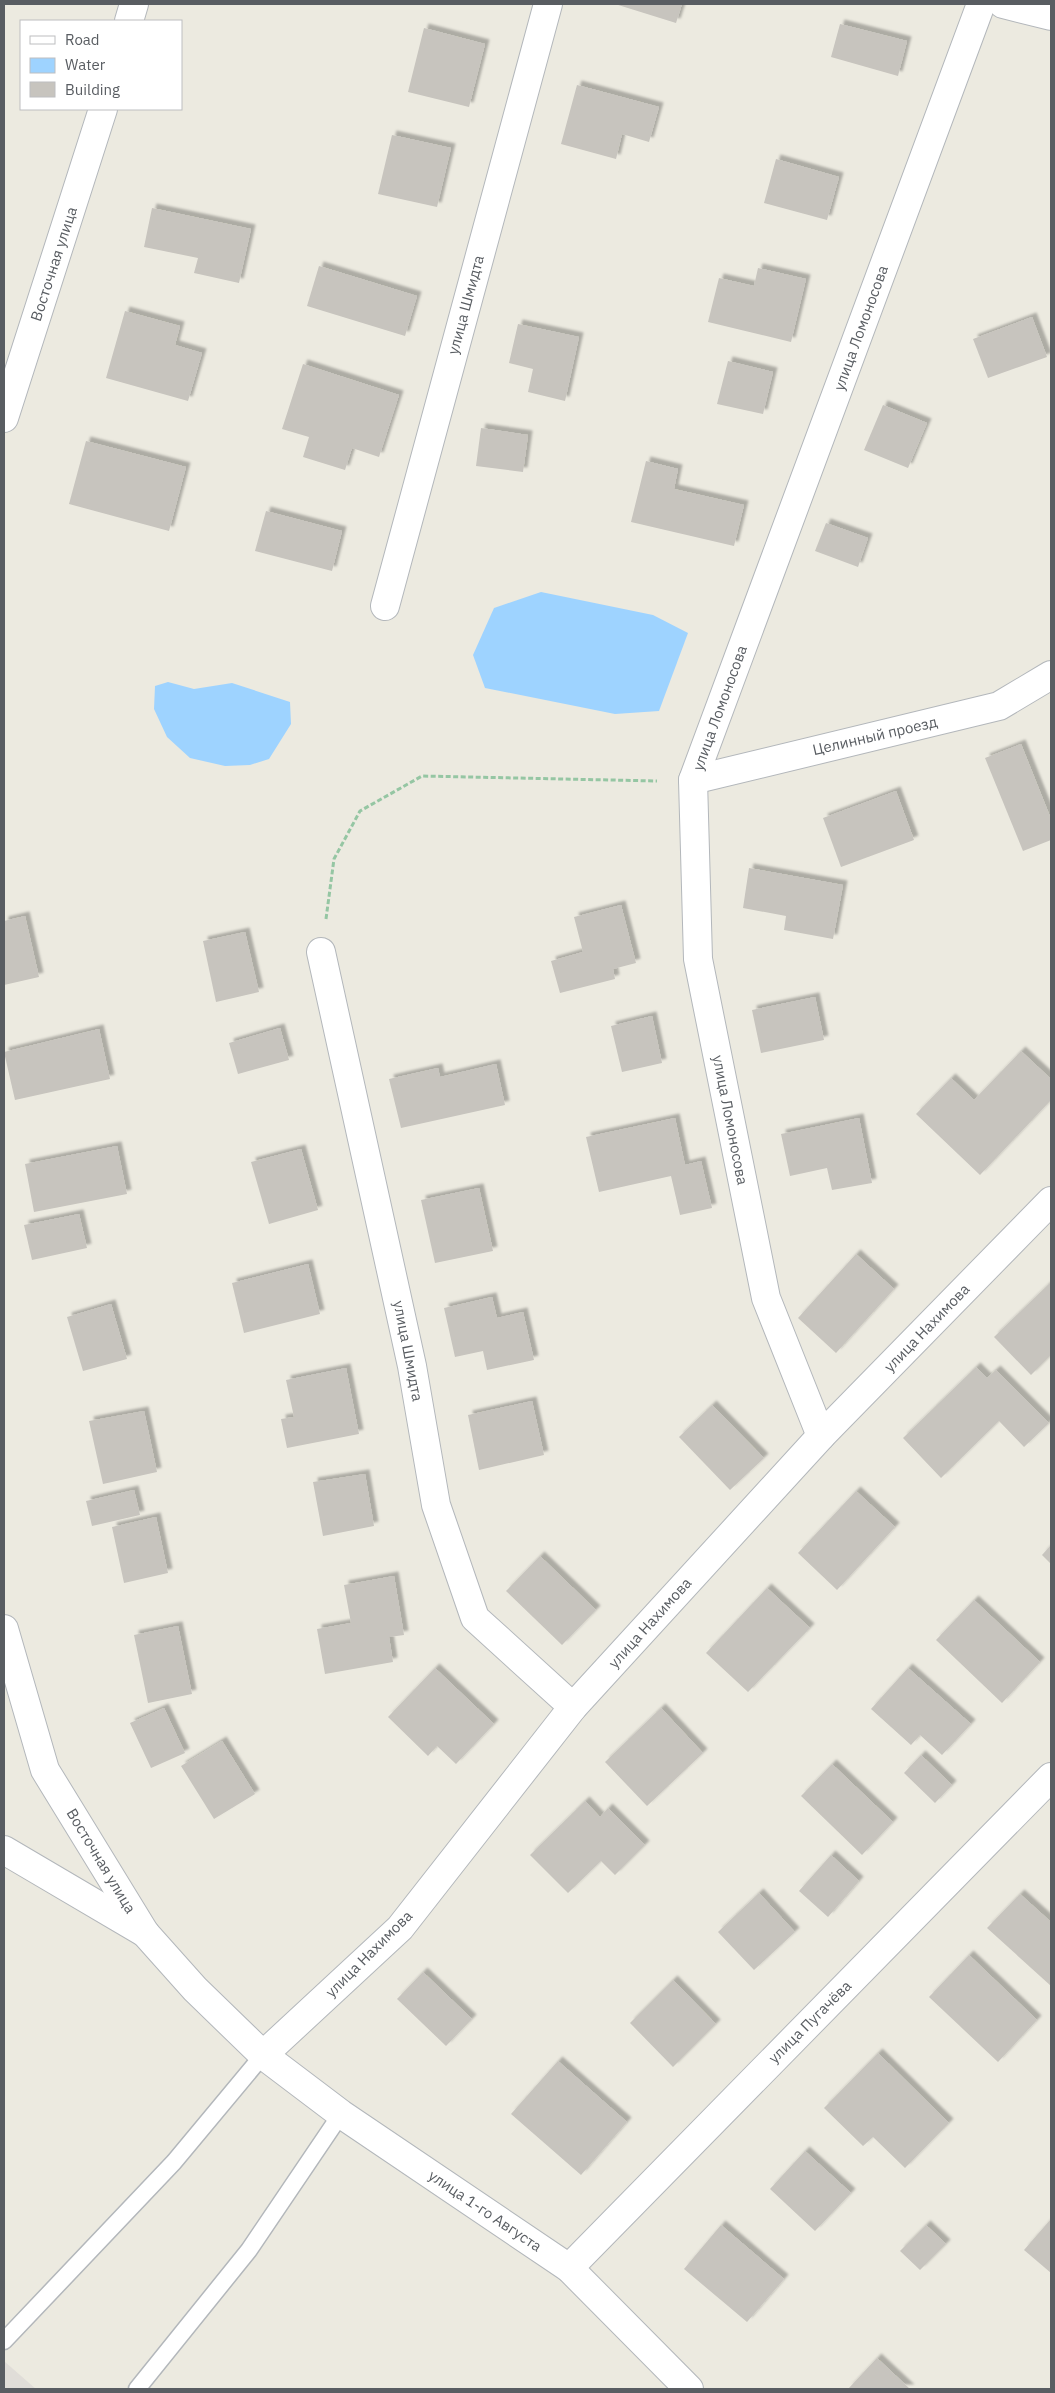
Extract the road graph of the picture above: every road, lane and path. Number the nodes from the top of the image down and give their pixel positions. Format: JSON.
{"nodes":[{"id":1,"x":134,"y":4,"type":"edge"},
{"id":2,"x":548,"y":4,"type":"edge"},
{"id":3,"x":981,"y":4,"type":"edge"},
{"id":4,"x":1003,"y":4,"type":"edge"},
{"id":5,"x":1051,"y":16,"type":"edge"},
{"id":6,"x":129,"y":20,"type":"edge"},
{"id":7,"x":103,"y":110,"type":"edge"},
{"id":8,"x":4,"y":418,"type":"edge"},
{"id":9,"x":385,"y":606,"type":"dead end"},
{"id":10,"x":1051,"y":675,"type":"edge"},
{"id":11,"x":693,"y":780,"type":"junction"},
{"id":12,"x":321,"y":952,"type":"joint"},
{"id":13,"x":1051,"y":1201,"type":"edge"},
{"id":14,"x":821,"y":1436,"type":"junction"},
{"id":15,"x":4,"y":1629,"type":"edge"},
{"id":16,"x":573,"y":1707,"type":"junction"},
{"id":17,"x":1051,"y":1777,"type":"edge"},
{"id":18,"x":4,"y":1850,"type":"edge"},
{"id":19,"x":145,"y":1933,"type":"junction"},
{"id":20,"x":263,"y":2055,"type":"junction"},
{"id":21,"x":341,"y":2114,"type":"junction"},
{"id":22,"x":569,"y":2268,"type":"junction"},
{"id":23,"x":4,"y":2341,"type":"edge"},
{"id":24,"x":137,"y":2389,"type":"edge"},
{"id":25,"x":689,"y":2389,"type":"edge"}],
"edges":[{"from":1,"to":6,"type":"street"},
{"from":2,"to":9,"type":"street","name":"улица Шмидта"},
{"from":3,"to":11,"type":"street","name":"улица Ломоносова"},
{"from":4,"to":5,"type":"street"},
{"from":7,"to":8,"type":"street","name":"Восточная улица"},
{"from":10,"to":11,"type":"street","name":"Целинный проезд"},
{"from":11,"to":12,"type":"path"},
{"from":11,"to":14,"type":"street","name":"улица Ломоносова"},
{"from":12,"to":16,"type":"street","name":"улица Шмидта"},
{"from":13,"to":14,"type":"street","name":"улица Нахимова"},
{"from":14,"to":16,"type":"street","name":"улица Нахимова"},
{"from":15,"to":19,"type":"street","name":"Восточная улица"},
{"from":16,"to":20,"type":"street","name":"улица Нахимова"},
{"from":17,"to":22,"type":"street","name":"улица Пугачёва"},
{"from":18,"to":19,"type":"street"},
{"from":19,"to":20,"type":"street","name":"Восточная улица"},
{"from":20,"to":21,"type":"street","name":"улица 1-го Августа"},
{"from":20,"to":23,"type":"lane"},
{"from":21,"to":22,"type":"street","name":"улица 1-го Августа"},
{"from":21,"to":24,"type":"lane"},
{"from":22,"to":25,"type":"street","name":"улица 1-го Августа"}]}
